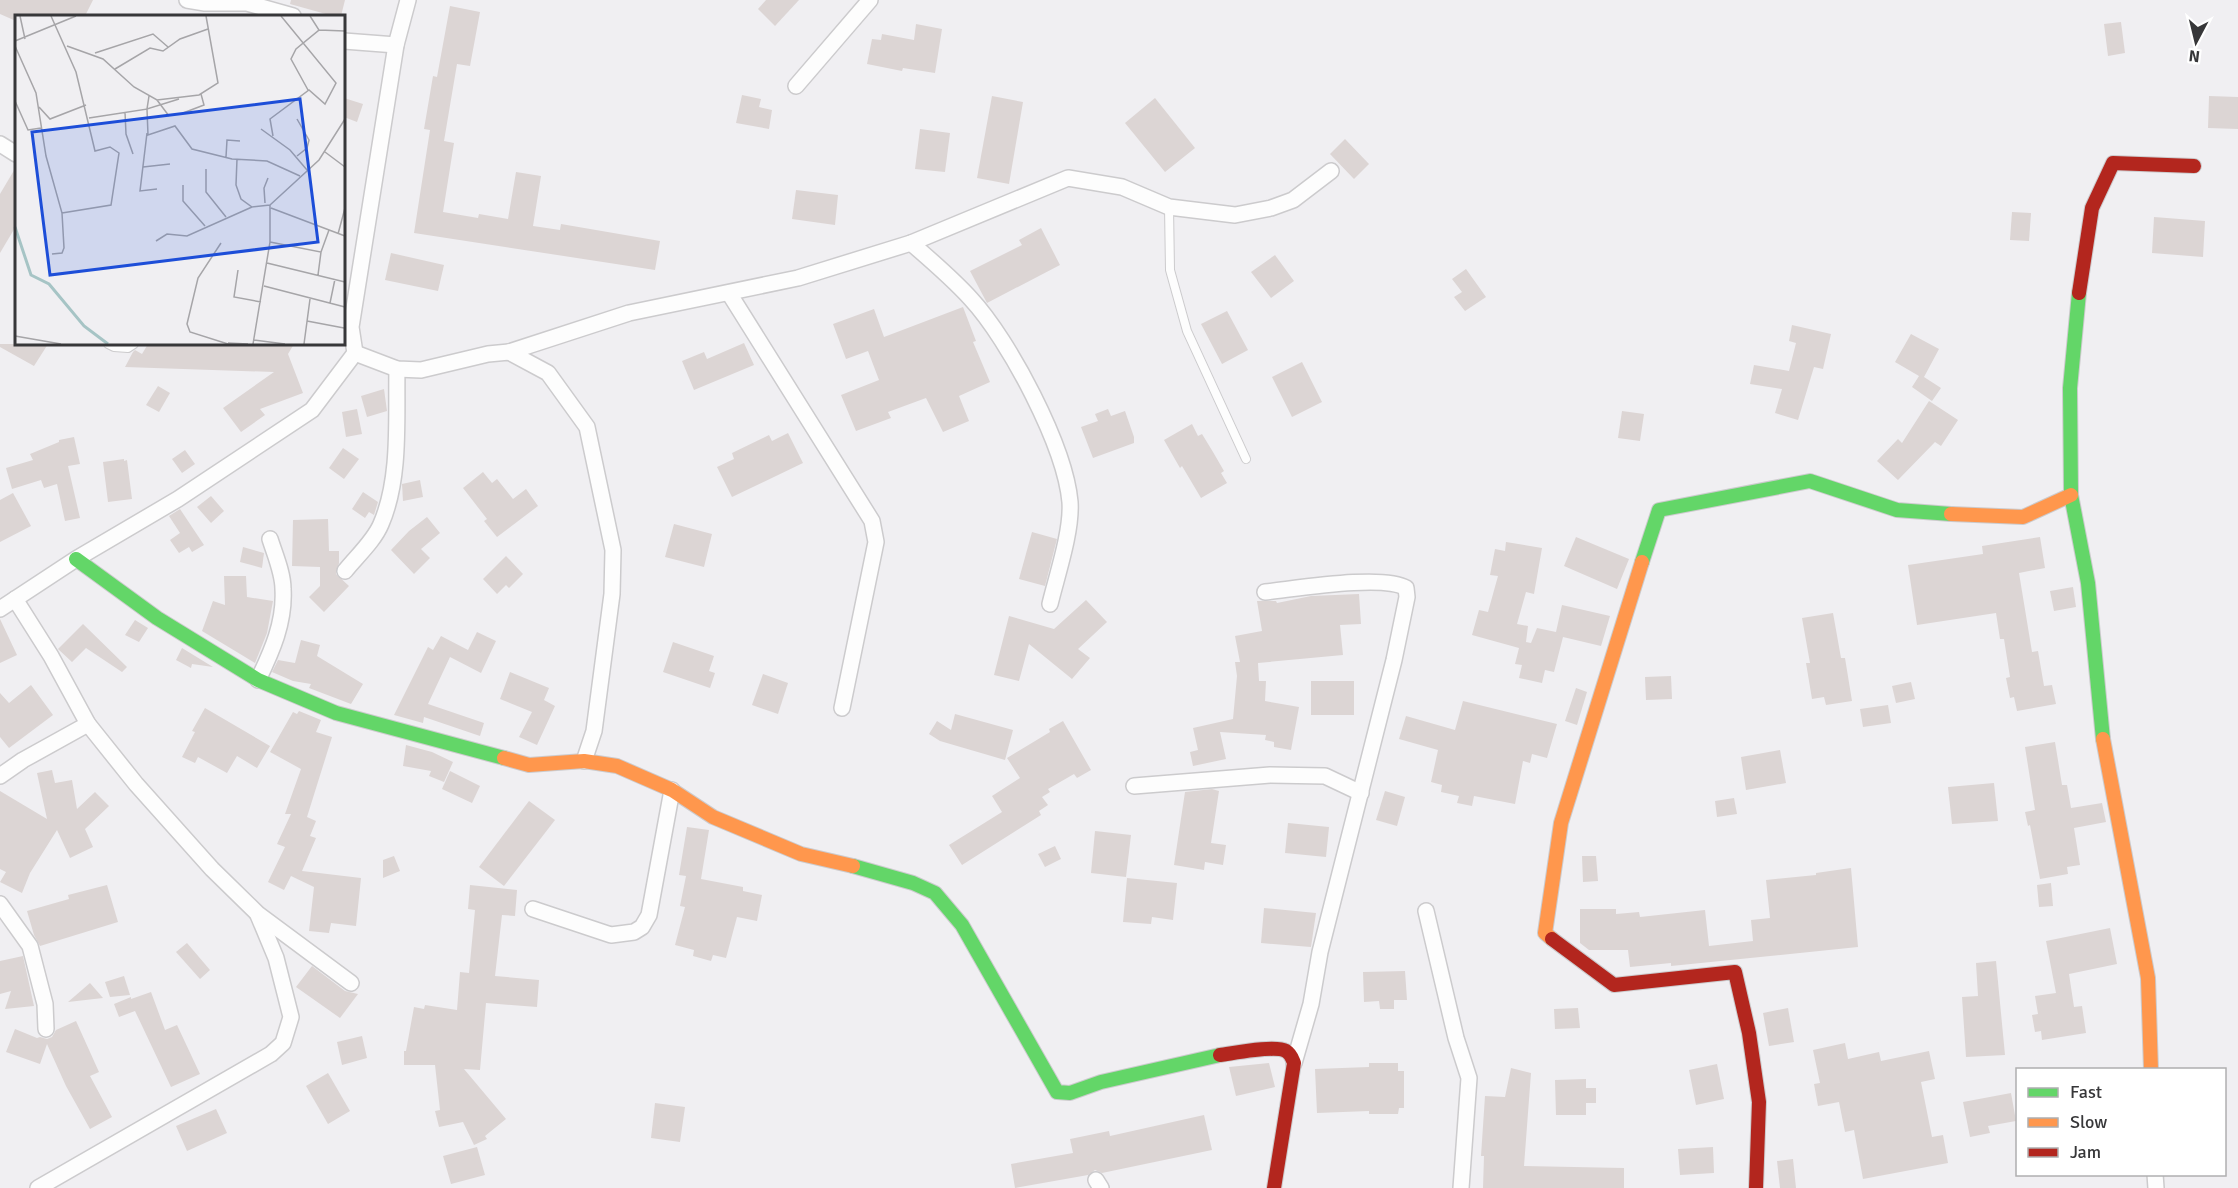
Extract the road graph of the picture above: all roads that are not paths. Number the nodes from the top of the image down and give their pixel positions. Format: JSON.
{"nodes":[{"id":1,"x":187,"y":0,"type":"edge"},
{"id":2,"x":408,"y":0,"type":"edge"},
{"id":3,"x":870,"y":0,"type":"edge"},
{"id":4,"x":289,"y":15,"type":"edge"},
{"id":5,"x":345,"y":41,"type":"edge"},
{"id":6,"x":396,"y":45,"type":"junction"},
{"id":7,"x":796,"y":86,"type":"dead end"},
{"id":8,"x":0,"y":144,"type":"edge"},
{"id":9,"x":15,"y":153,"type":"edge"},
{"id":10,"x":2194,"y":166,"type":"dead end"},
{"id":11,"x":1330,"y":171,"type":"dead end"},
{"id":12,"x":1169,"y":207,"type":"junction"},
{"id":13,"x":911,"y":243,"type":"junction"},
{"id":14,"x":729,"y":293,"type":"junction"},
{"id":15,"x":347,"y":325,"type":"edge"},
{"id":16,"x":110,"y":345,"type":"edge"},
{"id":17,"x":132,"y":345,"type":"edge"},
{"id":18,"x":509,"y":352,"type":"junction"},
{"id":19,"x":355,"y":353,"type":"junction"},
{"id":20,"x":397,"y":369,"type":"junction"},
{"id":21,"x":1245,"y":459,"type":"dead end"},
{"id":22,"x":2071,"y":495,"type":"junction"},
{"id":23,"x":270,"y":539,"type":"dead end"},
{"id":24,"x":76,"y":559,"type":"junction"},
{"id":25,"x":345,"y":572,"type":"dead end"},
{"id":26,"x":1265,"y":592,"type":"dead end"},
{"id":27,"x":15,"y":599,"type":"junction"},
{"id":28,"x":1050,"y":604,"type":"dead end"},
{"id":29,"x":0,"y":609,"type":"edge"},
{"id":30,"x":258,"y":680,"type":"junction"},
{"id":31,"x":842,"y":708,"type":"dead end"},
{"id":32,"x":88,"y":724,"type":"junction"},
{"id":33,"x":584,"y":761,"type":"junction"},
{"id":34,"x":0,"y":776,"type":"edge"},
{"id":35,"x":1134,"y":786,"type":"dead end"},
{"id":36,"x":672,"y":790,"type":"junction"},
{"id":37,"x":1361,"y":793,"type":"junction"},
{"id":38,"x":0,"y":904,"type":"edge"},
{"id":39,"x":533,"y":909,"type":"dead end"},
{"id":40,"x":1426,"y":911,"type":"dead end"},
{"id":41,"x":258,"y":914,"type":"junction"},
{"id":42,"x":351,"y":983,"type":"dead end"},
{"id":43,"x":46,"y":1029,"type":"dead end"},
{"id":44,"x":1294,"y":1064,"type":"junction"},
{"id":45,"x":2151,"y":1068,"type":"edge"},
{"id":46,"x":38,"y":1188,"type":"edge"},
{"id":47,"x":1274,"y":1188,"type":"edge"},
{"id":48,"x":1461,"y":1188,"type":"edge"},
{"id":49,"x":1756,"y":1188,"type":"edge"}],
"edges":[{"from":1,"to":4,"type":"street"},
{"from":2,"to":6,"type":"street"},
{"from":3,"to":7,"type":"street"},
{"from":5,"to":6,"type":"street"},
{"from":6,"to":15,"type":"street"},
{"from":8,"to":9,"type":"street"},
{"from":10,"to":22,"type":"street"},
{"from":11,"to":12,"type":"street"},
{"from":12,"to":13,"type":"street"},
{"from":12,"to":21,"type":"lane"},
{"from":13,"to":14,"type":"street"},
{"from":13,"to":28,"type":"street"},
{"from":14,"to":18,"type":"street"},
{"from":14,"to":31,"type":"street"},
{"from":15,"to":19,"type":"street"},
{"from":16,"to":17,"type":"lane"},
{"from":18,"to":20,"type":"street"},
{"from":18,"to":33,"type":"street"},
{"from":19,"to":20,"type":"street"},
{"from":19,"to":24,"type":"street"},
{"from":20,"to":25,"type":"street"},
{"from":22,"to":45,"type":"street"},
{"from":22,"to":49,"type":"street"},
{"from":23,"to":30,"type":"street"},
{"from":24,"to":27,"type":"street"},
{"from":24,"to":30,"type":"street"},
{"from":26,"to":37,"type":"street"},
{"from":27,"to":29,"type":"street"},
{"from":27,"to":32,"type":"street"},
{"from":30,"to":33,"type":"street"},
{"from":32,"to":34,"type":"street"},
{"from":32,"to":41,"type":"street"},
{"from":33,"to":36,"type":"street"},
{"from":35,"to":37,"type":"street"},
{"from":36,"to":39,"type":"street"},
{"from":36,"to":44,"type":"street"},
{"from":37,"to":44,"type":"street"},
{"from":38,"to":43,"type":"street"},
{"from":40,"to":48,"type":"street"},
{"from":41,"to":42,"type":"street"},
{"from":41,"to":46,"type":"street"},
{"from":44,"to":47,"type":"street"}]}
